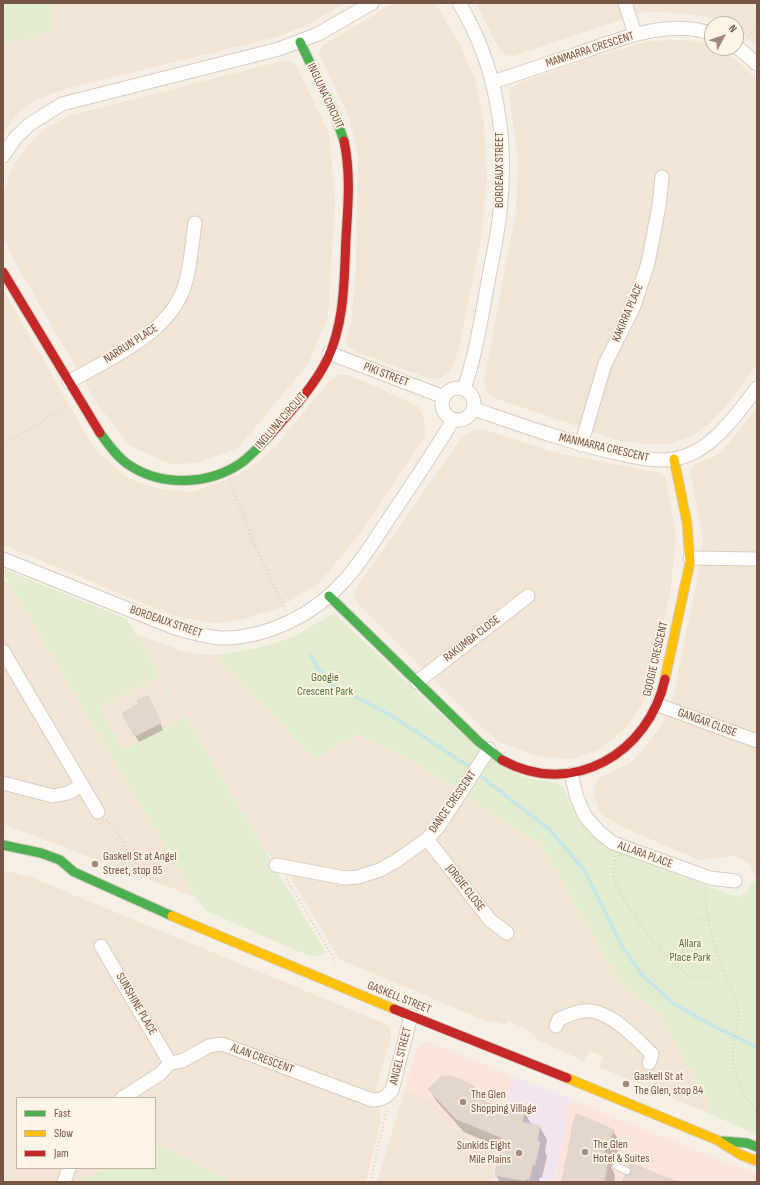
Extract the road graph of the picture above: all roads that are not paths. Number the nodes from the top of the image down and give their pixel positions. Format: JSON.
{"nodes":[{"id":1,"x":372,"y":3,"type":"edge"},
{"id":2,"x":459,"y":3,"type":"edge"},
{"id":3,"x":625,"y":3,"type":"edge"},
{"id":4,"x":704,"y":31,"type":"edge"},
{"id":5,"x":635,"y":34,"type":"junction"},
{"id":6,"x":300,"y":42,"type":"junction"},
{"id":7,"x":744,"y":52,"type":"edge"},
{"id":8,"x":757,"y":64,"type":"edge"},
{"id":9,"x":493,"y":82,"type":"junction"},
{"id":10,"x":3,"y":156,"type":"edge"},
{"id":11,"x":662,"y":177,"type":"dead end"},
{"id":12,"x":195,"y":224,"type":"dead end"},
{"id":13,"x":3,"y":272,"type":"edge"},
{"id":14,"x":329,"y":353,"type":"junction"},
{"id":15,"x":69,"y":382,"type":"junction"},
{"id":16,"x":757,"y":388,"type":"edge"},
{"id":17,"x":464,"y":389,"type":"junction"},
{"id":18,"x":444,"y":397,"type":"junction"},
{"id":19,"x":474,"y":409,"type":"junction"},
{"id":20,"x":454,"y":420,"type":"junction"},
{"id":21,"x":581,"y":445,"type":"junction"},
{"id":22,"x":674,"y":459,"type":"junction"},
{"id":23,"x":690,"y":558,"type":"junction"},
{"id":24,"x":3,"y":559,"type":"edge"},
{"id":25,"x":757,"y":559,"type":"edge"},
{"id":26,"x":329,"y":596,"type":"junction"},
{"id":27,"x":528,"y":596,"type":"dead end"},
{"id":28,"x":3,"y":651,"type":"edge"},
{"id":29,"x":417,"y":682,"type":"junction"},
{"id":30,"x":658,"y":705,"type":"junction"},
{"id":31,"x":757,"y":741,"type":"edge"},
{"id":32,"x":489,"y":749,"type":"junction"},
{"id":33,"x":571,"y":774,"type":"junction"},
{"id":34,"x":3,"y":783,"type":"edge"},
{"id":35,"x":82,"y":785,"type":"junction"},
{"id":36,"x":98,"y":812,"type":"road end"},
{"id":37,"x":427,"y":839,"type":"junction"},
{"id":38,"x":3,"y":845,"type":"edge"},
{"id":39,"x":276,"y":865,"type":"road end"},
{"id":40,"x":56,"y":870,"type":"dead end"},
{"id":41,"x":74,"y":872,"type":"junction"},
{"id":42,"x":735,"y":881,"type":"dead end"},
{"id":43,"x":507,"y":933,"type":"dead end"},
{"id":44,"x":101,"y":946,"type":"dead end"},
{"id":45,"x":411,"y":1016,"type":"junction"},
{"id":46,"x":556,"y":1026,"type":"dead end"},
{"id":47,"x":170,"y":1063,"type":"junction"},
{"id":48,"x":649,"y":1063,"type":"dead end"},
{"id":49,"x":388,"y":1095,"type":"joint"},
{"id":50,"x":124,"y":1097,"type":"edge"},
{"id":51,"x":717,"y":1140,"type":"junction"},
{"id":52,"x":757,"y":1147,"type":"edge"},
{"id":53,"x":757,"y":1161,"type":"edge"},
{"id":54,"x":616,"y":1166,"type":"dead end"},
{"id":55,"x":69,"y":1169,"type":"edge"},
{"id":56,"x":627,"y":1171,"type":"dead end"},
{"id":57,"x":64,"y":1182,"type":"edge"}],
"edges":[{"from":1,"to":6,"type":"street"},
{"from":2,"to":9,"type":"street","name":"BORDEAUX STREET"},
{"from":3,"to":5,"type":"street"},
{"from":4,"to":5,"type":"street","name":"MANMARRA CRESCENT"},
{"from":5,"to":9,"type":"street","name":"MANMARRA CRESCENT"},
{"from":6,"to":10,"type":"street"},
{"from":6,"to":14,"type":"street","name":"INGLUNA CIRCUIT"},
{"from":7,"to":8,"type":"street"},
{"from":9,"to":17,"type":"street","name":"BORDEAUX STREET"},
{"from":11,"to":21,"type":"street","name":"KAKIRRA PLACE"},
{"from":12,"to":15,"type":"street","name":"NARRUN PLACE"},
{"from":13,"to":15,"type":"street","name":"INGLUNA CIRCUIT"},
{"from":14,"to":15,"type":"street","name":"INGLUNA CIRCUIT"},
{"from":14,"to":18,"type":"street","name":"PIKI STREET"},
{"from":16,"to":22,"type":"street","name":"MANMARRA CRESCENT"},
{"from":17,"to":18,"type":"street"},
{"from":17,"to":19,"type":"street"},
{"from":18,"to":20,"type":"street"},
{"from":19,"to":20,"type":"street"},
{"from":19,"to":21,"type":"street","name":"MANMARRA CRESCENT"},
{"from":20,"to":26,"type":"street","name":"BORDEAUX STREET"},
{"from":21,"to":22,"type":"street","name":"MANMARRA CRESCENT"},
{"from":22,"to":23,"type":"street","name":"GOOGIE CRESCENT"},
{"from":23,"to":25,"type":"street"},
{"from":23,"to":30,"type":"street","name":"GOOGIE CRESCENT"},
{"from":24,"to":26,"type":"street","name":"BORDEAUX STREET"},
{"from":26,"to":29,"type":"street","name":"GOOGIE CRESCENT"},
{"from":27,"to":29,"type":"street","name":"RAKUMBA CLOSE"},
{"from":28,"to":35,"type":"street"},
{"from":29,"to":32,"type":"street","name":"GOOGIE CRESCENT"},
{"from":30,"to":31,"type":"street","name":"GANGAR CLOSE"},
{"from":30,"to":33,"type":"street","name":"GOOGIE CRESCENT"},
{"from":32,"to":33,"type":"street","name":"GOOGIE CRESCENT"},
{"from":32,"to":37,"type":"street","name":"DANCE CRESCENT"},
{"from":33,"to":42,"type":"street","name":"ALLARA PLACE"},
{"from":34,"to":35,"type":"street"},
{"from":35,"to":36,"type":"street"},
{"from":37,"to":39,"type":"street","name":"DANCE CRESCENT"},
{"from":37,"to":43,"type":"street","name":"JORGIE CLOSE"},
{"from":38,"to":41,"type":"street","name":"GASKELL STREET"},
{"from":40,"to":41,"type":"street","name":"GASKELL STREET"},
{"from":41,"to":45,"type":"street","name":"GASKELL STREET"},
{"from":44,"to":47,"type":"street","name":"SUNSHINE PLACE"},
{"from":45,"to":49,"type":"street","name":"ANGEL STREET"},
{"from":45,"to":51,"type":"street","name":"GASKELL STREET"},
{"from":46,"to":48,"type":"street"},
{"from":47,"to":49,"type":"street","name":"ALAN CRESCENT"},
{"from":47,"to":50,"type":"street","name":"ALAN CRESCENT"},
{"from":51,"to":52,"type":"street","name":"GASKELL STREET"},
{"from":51,"to":53,"type":"street","name":"GASKELL STREET"},
{"from":54,"to":56,"type":"lane"},
{"from":55,"to":57,"type":"street"}]}
